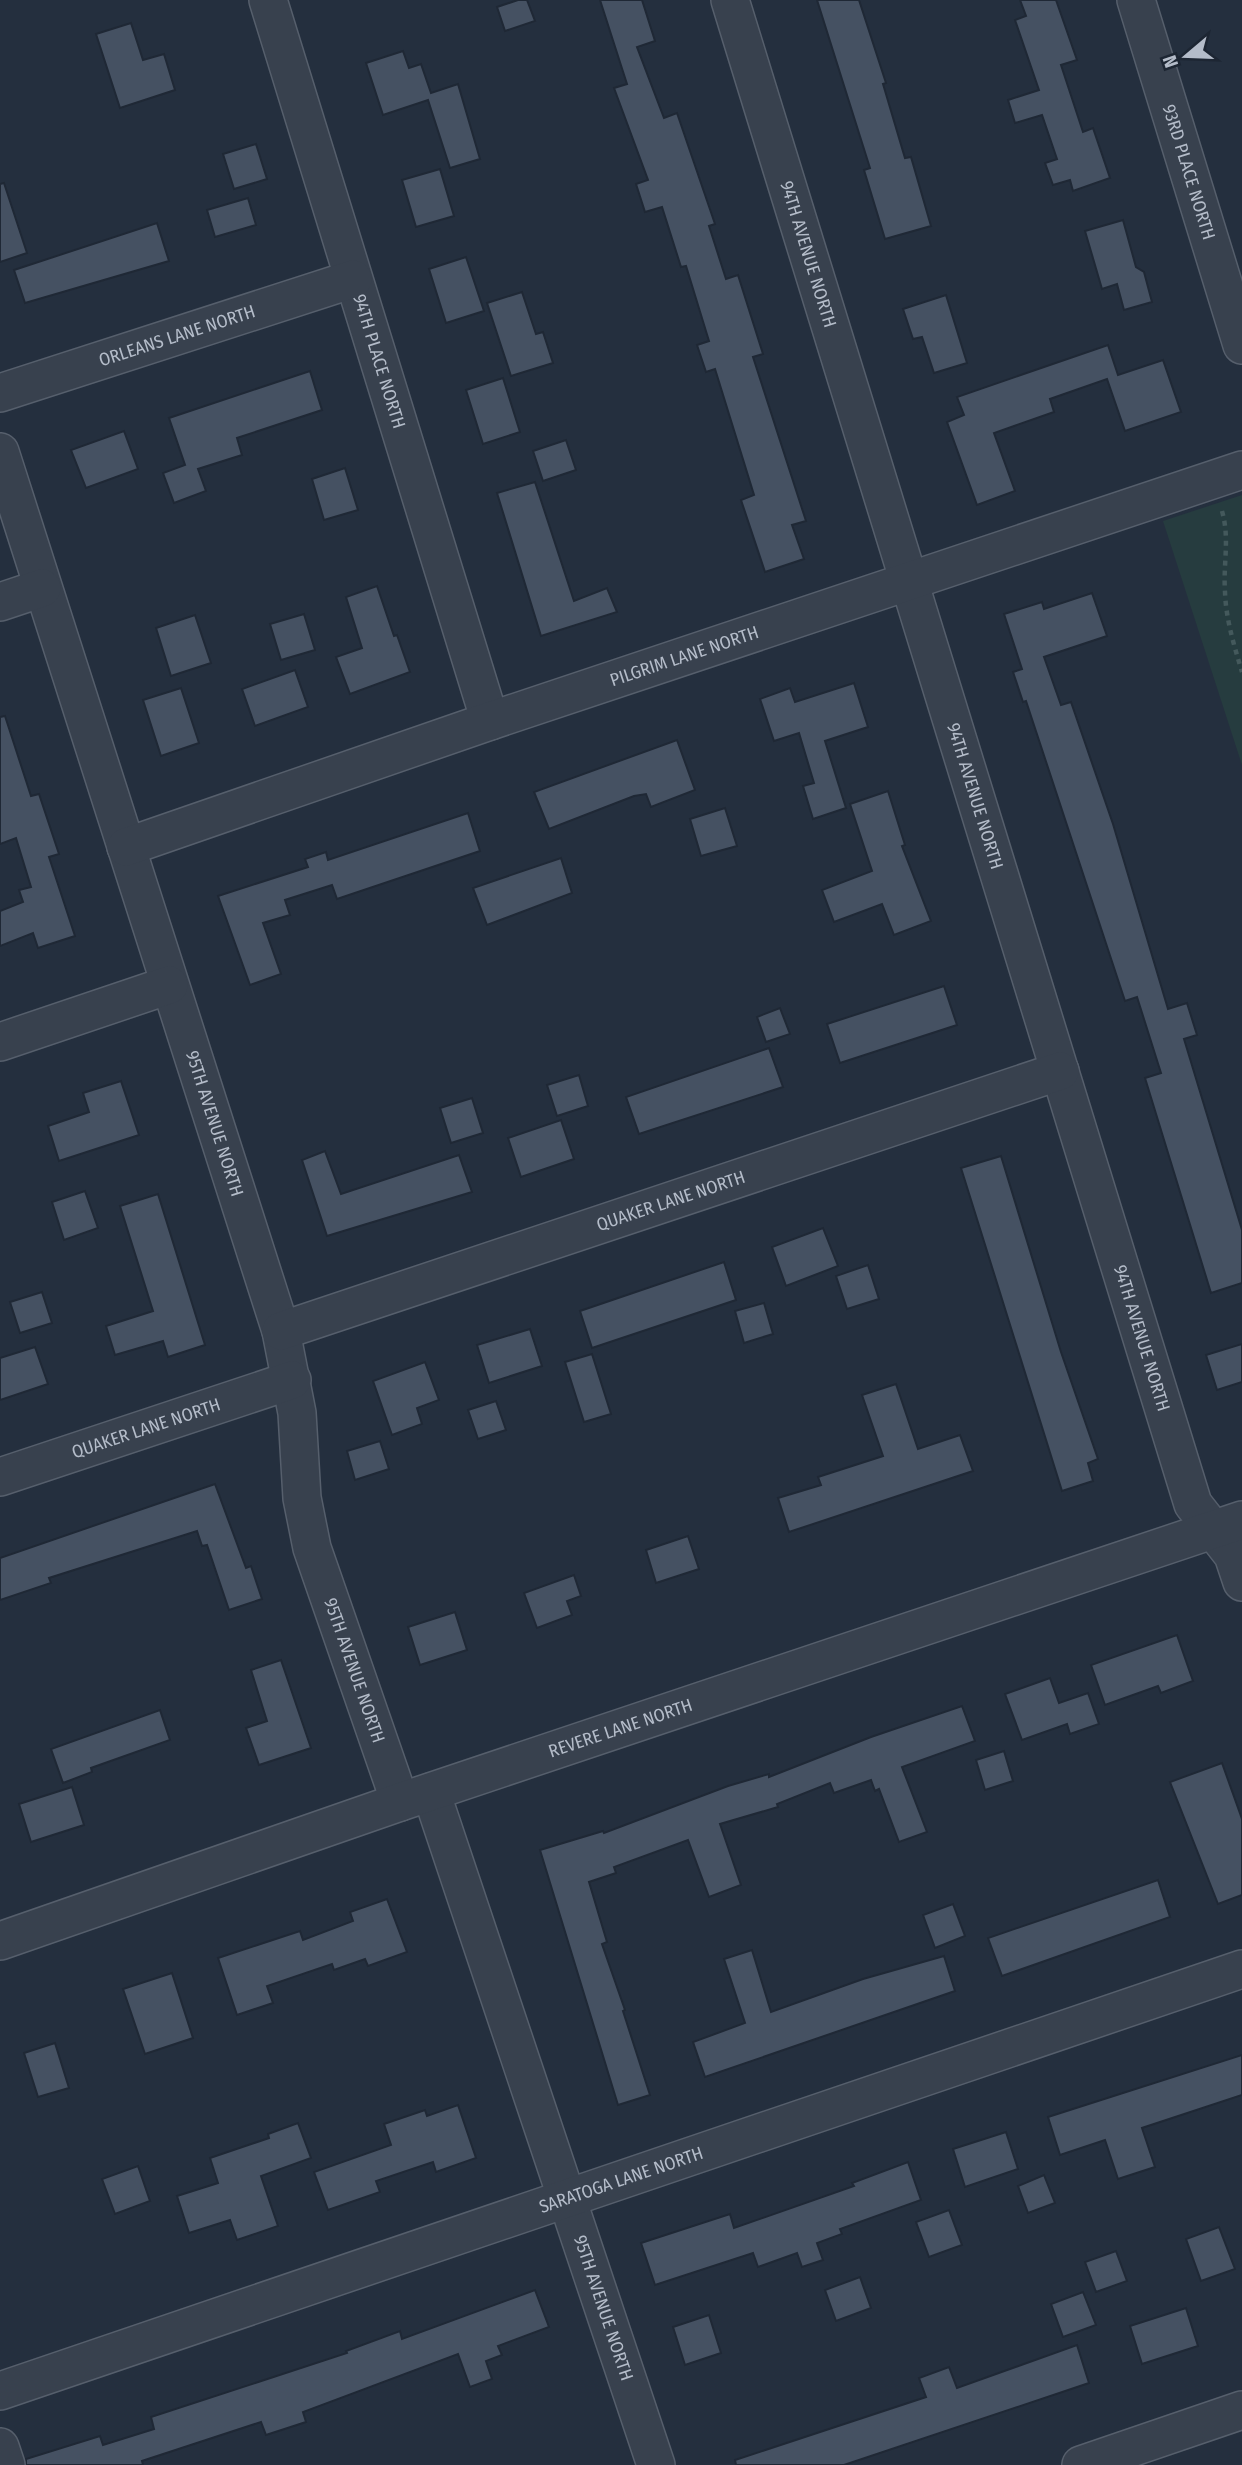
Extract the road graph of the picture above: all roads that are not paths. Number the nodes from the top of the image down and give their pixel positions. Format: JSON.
{"nodes":[{"id":1,"x":268,"y":0,"type":"edge"},
{"id":2,"x":730,"y":0,"type":"edge"},
{"id":3,"x":1136,"y":0,"type":"edge"},
{"id":4,"x":353,"y":279,"type":"junction"},
{"id":5,"x":1242,"y":345,"type":"edge"},
{"id":6,"x":0,"y":393,"type":"edge"},
{"id":7,"x":0,"y":452,"type":"edge"},
{"id":8,"x":1228,"y":475,"type":"edge"},
{"id":9,"x":909,"y":582,"type":"junction"},
{"id":10,"x":42,"y":588,"type":"junction"},
{"id":11,"x":0,"y":602,"type":"edge"},
{"id":12,"x":490,"y":721,"type":"junction"},
{"id":13,"x":126,"y":847,"type":"junction"},
{"id":14,"x":169,"y":985,"type":"junction"},
{"id":15,"x":0,"y":1042,"type":"edge"},
{"id":16,"x":1060,"y":1071,"type":"junction"},
{"id":17,"x":281,"y":1331,"type":"junction"},
{"id":18,"x":292,"y":1380,"type":"junction"},
{"id":19,"x":0,"y":1477,"type":"edge"},
{"id":20,"x":1227,"y":1525,"type":"edge"},
{"id":21,"x":1242,"y":1581,"type":"edge"},
{"id":22,"x":415,"y":1797,"type":"junction"},
{"id":23,"x":0,"y":1941,"type":"edge"},
{"id":24,"x":1242,"y":1969,"type":"edge"},
{"id":25,"x":568,"y":2199,"type":"junction"},
{"id":26,"x":0,"y":2391,"type":"edge"},
{"id":27,"x":1242,"y":2410,"type":"edge"},
{"id":28,"x":0,"y":2447,"type":"edge"},
{"id":29,"x":6,"y":2465,"type":"edge"},
{"id":30,"x":656,"y":2465,"type":"edge"},
{"id":31,"x":1081,"y":2465,"type":"edge"}],
"edges":[{"from":1,"to":4,"type":"street","name":"94TH PLACE NORTH"},
{"from":2,"to":9,"type":"street","name":"94TH AVENUE NORTH"},
{"from":3,"to":5,"type":"street","name":"93RD PLACE NORTH"},
{"from":4,"to":6,"type":"street","name":"ORLEANS LANE NORTH"},
{"from":4,"to":12,"type":"street","name":"94TH PLACE NORTH"},
{"from":7,"to":10,"type":"street","name":"95TH AVENUE NORTH"},
{"from":8,"to":9,"type":"street","name":"PILGRIM LANE NORTH"},
{"from":9,"to":12,"type":"street","name":"PILGRIM LANE NORTH"},
{"from":9,"to":16,"type":"street","name":"94TH AVENUE NORTH"},
{"from":10,"to":11,"type":"street"},
{"from":10,"to":13,"type":"street","name":"95TH AVENUE NORTH"},
{"from":12,"to":13,"type":"street","name":"PILGRIM LANE NORTH"},
{"from":13,"to":14,"type":"street","name":"95TH AVENUE NORTH"},
{"from":14,"to":15,"type":"street"},
{"from":14,"to":17,"type":"street","name":"95TH AVENUE NORTH"},
{"from":16,"to":17,"type":"street","name":"QUAKER LANE NORTH"},
{"from":16,"to":20,"type":"street","name":"94TH AVENUE NORTH"},
{"from":17,"to":18,"type":"street","name":"95TH AVENUE NORTH"},
{"from":18,"to":19,"type":"street","name":"QUAKER LANE NORTH"},
{"from":18,"to":22,"type":"street","name":"95TH AVENUE NORTH"},
{"from":20,"to":21,"type":"street","name":"94TH AVENUE NORTH"},
{"from":20,"to":22,"type":"street","name":"REVERE LANE NORTH"},
{"from":22,"to":23,"type":"street","name":"REVERE LANE NORTH"},
{"from":22,"to":25,"type":"street","name":"95TH AVENUE NORTH"},
{"from":24,"to":25,"type":"street","name":"SARATOGA LANE NORTH"},
{"from":25,"to":26,"type":"street","name":"SARATOGA LANE NORTH"},
{"from":25,"to":30,"type":"street","name":"95TH AVENUE NORTH"},
{"from":27,"to":31,"type":"street"},
{"from":28,"to":29,"type":"street"}]}
